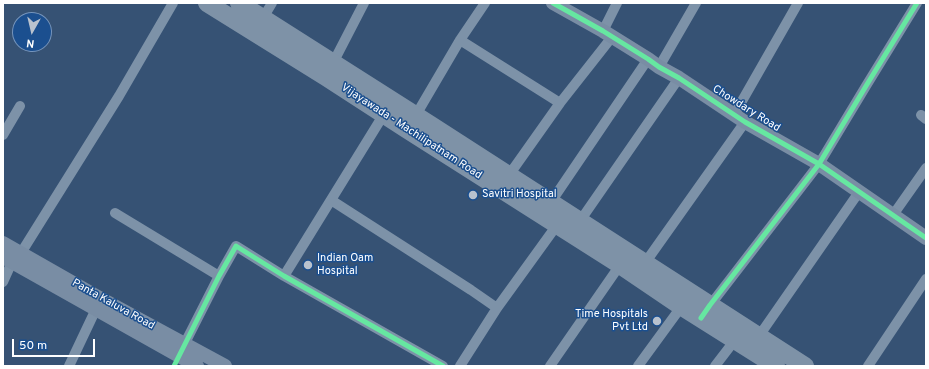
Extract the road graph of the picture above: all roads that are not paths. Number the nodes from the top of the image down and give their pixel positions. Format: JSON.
{"nodes":[{"id":1,"x":173,"y":3,"type":"edge"},
{"id":2,"x":208,"y":3,"type":"edge"},
{"id":3,"x":239,"y":3,"type":"edge"},
{"id":4,"x":272,"y":3,"type":"edge"},
{"id":5,"x":364,"y":3,"type":"edge"},
{"id":6,"x":485,"y":3,"type":"edge"},
{"id":7,"x":553,"y":3,"type":"edge"},
{"id":8,"x":617,"y":3,"type":"edge"},
{"id":9,"x":696,"y":3,"type":"edge"},
{"id":10,"x":798,"y":3,"type":"edge"},
{"id":11,"x":917,"y":3,"type":"edge"},
{"id":12,"x":263,"y":18,"type":"junction"},
{"id":13,"x":608,"y":34,"type":"junction"},
{"id":14,"x":460,"y":40,"type":"junction"},
{"id":15,"x":333,"y":63,"type":"junction"},
{"id":16,"x":654,"y":63,"type":"junction"},
{"id":17,"x":679,"y":78,"type":"junction"},
{"id":18,"x":560,"y":102,"type":"junction"},
{"id":19,"x":20,"y":106,"type":"dead end"},
{"id":20,"x":384,"y":114,"type":"junction"},
{"id":21,"x":416,"y":115,"type":"junction"},
{"id":22,"x":739,"y":119,"type":"junction"},
{"id":23,"x":3,"y":135,"type":"edge"},
{"id":24,"x":819,"y":164,"type":"junction"},
{"id":25,"x":926,"y":168,"type":"edge"},
{"id":26,"x":509,"y":175,"type":"junction"},
{"id":27,"x":859,"y":192,"type":"junction"},
{"id":28,"x":331,"y":200,"type":"junction"},
{"id":29,"x":551,"y":202,"type":"junction"},
{"id":30,"x":115,"y":213,"type":"dead end"},
{"id":31,"x":893,"y":215,"type":"junction"},
{"id":32,"x":580,"y":221,"type":"junction"},
{"id":33,"x":557,"y":225,"type":"junction"},
{"id":34,"x":926,"y":238,"type":"edge"},
{"id":35,"x":3,"y":243,"type":"edge"},
{"id":36,"x":12,"y":258,"type":"edge"},
{"id":37,"x":645,"y":263,"type":"junction"},
{"id":38,"x":620,"y":265,"type":"junction"},
{"id":39,"x":219,"y":276,"type":"junction"},
{"id":40,"x":284,"y":276,"type":"junction"},
{"id":41,"x":926,"y":279,"type":"edge"},
{"id":42,"x":3,"y":282,"type":"edge"},
{"id":43,"x":686,"y":299,"type":"junction"},
{"id":44,"x":498,"y":308,"type":"junction"},
{"id":45,"x":96,"y":309,"type":"junction"},
{"id":46,"x":706,"y":312,"type":"junction"},
{"id":47,"x":759,"y":336,"type":"junction"},
{"id":48,"x":735,"y":340,"type":"junction"},
{"id":49,"x":179,"y":356,"type":"edge"},
{"id":50,"x":69,"y":366,"type":"edge"},
{"id":51,"x":197,"y":366,"type":"edge"},
{"id":52,"x":225,"y":366,"type":"edge"},
{"id":53,"x":443,"y":366,"type":"edge"},
{"id":54,"x":460,"y":366,"type":"edge"},
{"id":55,"x":550,"y":366,"type":"edge"},
{"id":56,"x":638,"y":366,"type":"edge"},
{"id":57,"x":715,"y":366,"type":"edge"},
{"id":58,"x":776,"y":366,"type":"edge"},
{"id":59,"x":805,"y":366,"type":"edge"},
{"id":60,"x":868,"y":366,"type":"edge"}],
"edges":[{"from":1,"to":36,"type":"street"},
{"from":2,"to":20,"type":"highway","name":"Vijayawada - Machilipatnam Road"},
{"from":3,"to":12,"type":"highway","name":"Vijayawada - Machilipatnam Road"},
{"from":4,"to":12,"type":"street"},
{"from":5,"to":15,"type":"street"},
{"from":6,"to":14,"type":"street"},
{"from":7,"to":13,"type":"street","name":"Chowdary Road"},
{"from":8,"to":13,"type":"street"},
{"from":9,"to":16,"type":"street"},
{"from":10,"to":22,"type":"street"},
{"from":11,"to":24,"type":"street"},
{"from":12,"to":15,"type":"highway","name":"Vijayawada - Machilipatnam Road"},
{"from":13,"to":16,"type":"street","name":"Chowdary Road"},
{"from":13,"to":18,"type":"street"},
{"from":14,"to":18,"type":"street"},
{"from":14,"to":21,"type":"street"},
{"from":15,"to":21,"type":"highway","name":"Vijayawada - Machilipatnam Road"},
{"from":16,"to":17,"type":"street","name":"Chowdary Road"},
{"from":16,"to":29,"type":"street"},
{"from":17,"to":22,"type":"street","name":"Chowdary Road"},
{"from":17,"to":32,"type":"street"},
{"from":18,"to":26,"type":"street"},
{"from":19,"to":23,"type":"street"},
{"from":20,"to":28,"type":"street"},
{"from":20,"to":33,"type":"highway","name":"Vijayawada - Machilipatnam Road"},
{"from":21,"to":26,"type":"highway","name":"Vijayawada - Machilipatnam Road"},
{"from":22,"to":24,"type":"street","name":"Chowdary Road"},
{"from":22,"to":37,"type":"street"},
{"from":24,"to":27,"type":"street","name":"Chowdary Road"},
{"from":24,"to":46,"type":"street"},
{"from":25,"to":31,"type":"street"},
{"from":26,"to":29,"type":"highway","name":"Vijayawada - Machilipatnam Road"},
{"from":27,"to":31,"type":"street","name":"Chowdary Road"},
{"from":27,"to":47,"type":"street"},
{"from":28,"to":40,"type":"street"},
{"from":28,"to":44,"type":"street"},
{"from":29,"to":32,"type":"highway","name":"Vijayawada - Machilipatnam Road"},
{"from":30,"to":39,"type":"street"},
{"from":31,"to":34,"type":"street","name":"Chowdary Road"},
{"from":32,"to":37,"type":"highway","name":"Vijayawada - Machilipatnam Road"},
{"from":33,"to":38,"type":"highway","name":"Vijayawada - Machilipatnam Road"},
{"from":33,"to":44,"type":"street"},
{"from":35,"to":36,"type":"street","name":"Panta Kaluva Road"},
{"from":36,"to":42,"type":"street"},
{"from":36,"to":45,"type":"street","name":"Panta Kaluva Road"},
{"from":36,"to":49,"type":"street","name":"Panta Kaluva Road"},
{"from":37,"to":43,"type":"highway","name":"Vijayawada - Machilipatnam Road"},
{"from":38,"to":43,"type":"highway","name":"Vijayawada - Machilipatnam Road"},
{"from":38,"to":55,"type":"street"},
{"from":39,"to":40,"type":"street"},
{"from":39,"to":49,"type":"street"},
{"from":40,"to":53,"type":"street"},
{"from":41,"to":60,"type":"street"},
{"from":43,"to":46,"type":"highway","name":"Vijayawada - Machilipatnam Road"},
{"from":43,"to":56,"type":"street"},
{"from":44,"to":54,"type":"street"},
{"from":45,"to":49,"type":"street","name":"Panta Kaluva Road"},
{"from":45,"to":50,"type":"street"},
{"from":46,"to":47,"type":"highway","name":"Vijayawada - Machilipatnam Road"},
{"from":46,"to":48,"type":"highway","name":"Vijayawada - Machilipatnam Road"},
{"from":47,"to":59,"type":"highway","name":"Vijayawada - Machilipatnam Road"},
{"from":48,"to":57,"type":"street"},
{"from":48,"to":58,"type":"highway","name":"Vijayawada - Machilipatnam Road"},
{"from":49,"to":51,"type":"street","name":"Panta Kaluva Road"},
{"from":49,"to":52,"type":"street","name":"Panta Kaluva Road"}]}
